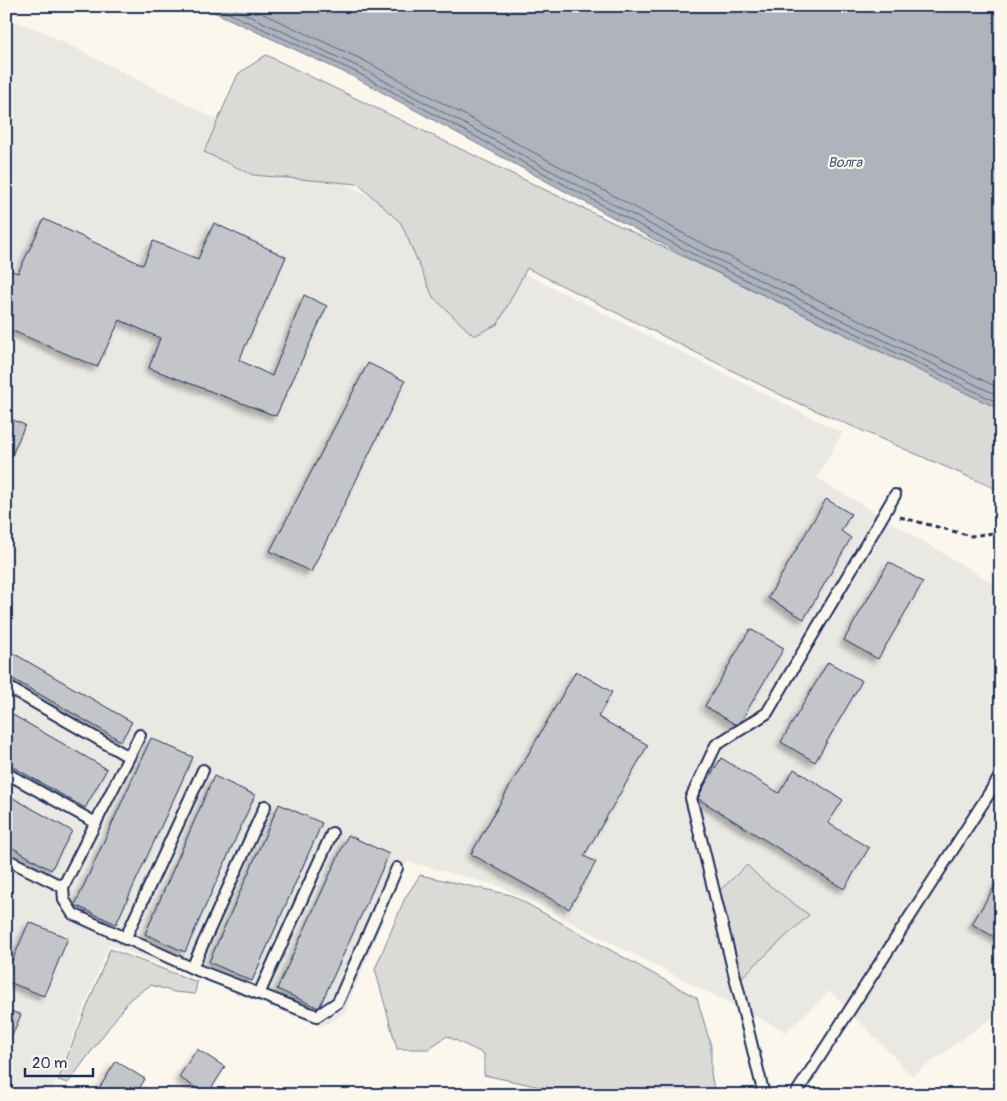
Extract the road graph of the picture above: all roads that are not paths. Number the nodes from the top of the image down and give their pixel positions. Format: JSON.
{"nodes":[{"id":1,"x":895,"y":495,"type":"dead end"},
{"id":2,"x":6,"y":686,"type":"edge"},
{"id":3,"x":140,"y":735,"type":"dead end"},
{"id":4,"x":129,"y":757,"type":"junction"},
{"id":5,"x":203,"y":770,"type":"dead end"},
{"id":6,"x":6,"y":773,"type":"edge"},
{"id":7,"x":1001,"y":775,"type":"edge"},
{"id":8,"x":265,"y":806,"type":"dead end"},
{"id":9,"x":96,"y":823,"type":"junction"},
{"id":10,"x":332,"y":833,"type":"dead end"},
{"id":11,"x":6,"y":859,"type":"edge"},
{"id":12,"x":397,"y":868,"type":"dead end"},
{"id":13,"x":63,"y":887,"type":"junction"},
{"id":14,"x":124,"y":939,"type":"junction"},
{"id":15,"x":192,"y":968,"type":"junction"},
{"id":16,"x":259,"y":994,"type":"junction"},
{"id":17,"x":764,"y":1095,"type":"edge"},
{"id":18,"x":795,"y":1095,"type":"edge"}],
"edges":[{"from":1,"to":17,"type":"lane"},
{"from":2,"to":4,"type":"lane"},
{"from":3,"to":4,"type":"lane"},
{"from":4,"to":9,"type":"lane"},
{"from":5,"to":14,"type":"lane"},
{"from":6,"to":9,"type":"lane"},
{"from":7,"to":18,"type":"lane"},
{"from":8,"to":15,"type":"lane"},
{"from":9,"to":13,"type":"lane"},
{"from":10,"to":16,"type":"lane"},
{"from":11,"to":13,"type":"lane"},
{"from":12,"to":16,"type":"lane"},
{"from":13,"to":14,"type":"lane"},
{"from":14,"to":15,"type":"lane"},
{"from":15,"to":16,"type":"lane"}]}
